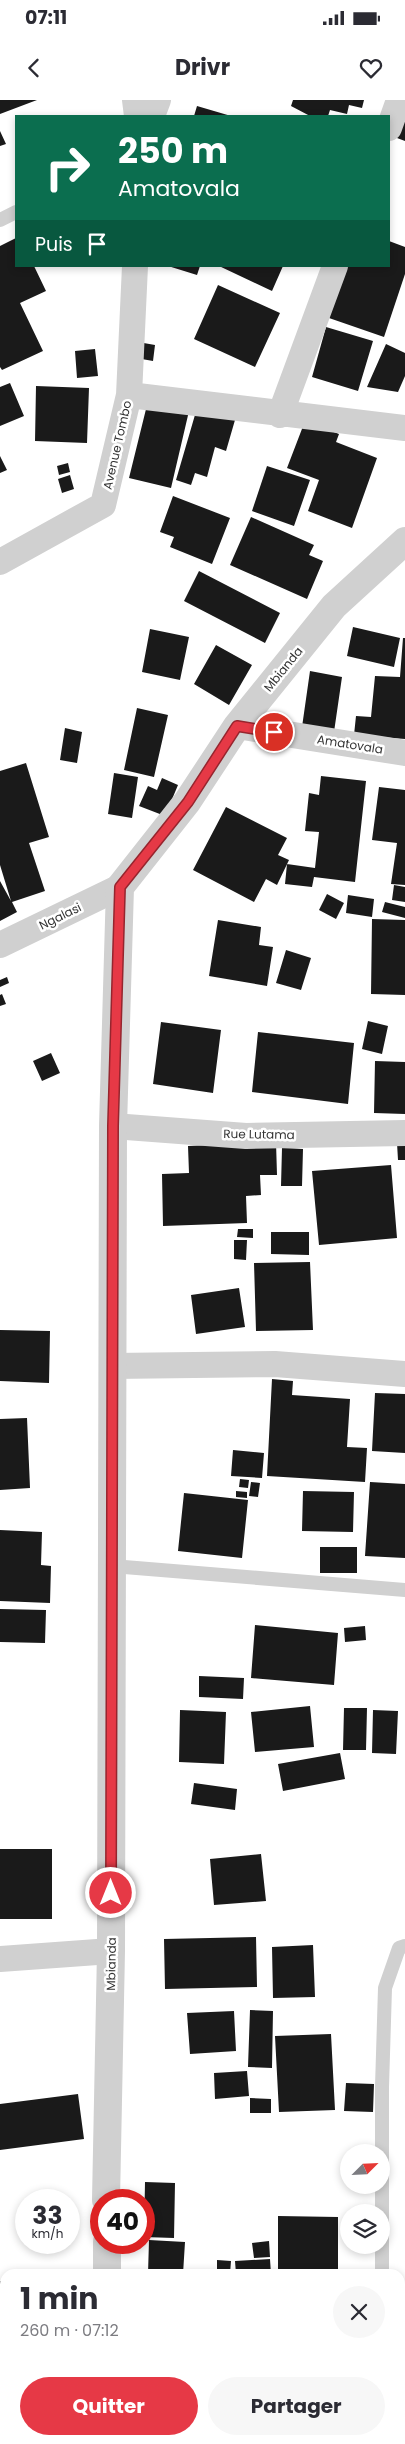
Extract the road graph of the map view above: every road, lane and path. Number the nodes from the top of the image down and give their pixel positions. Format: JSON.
{"nodes":[{"id":1,"x":135,"y":100,"type":"edge"},
{"id":2,"x":158,"y":100,"type":"edge"},
{"id":3,"x":399,"y":100,"type":"edge"},
{"id":4,"x":137,"y":115,"type":"edge"},
{"id":5,"x":152,"y":115,"type":"edge"},
{"id":6,"x":390,"y":125,"type":"edge"},
{"id":7,"x":15,"y":212,"type":"edge"},
{"id":8,"x":0,"y":220,"type":"edge"},
{"id":9,"x":135,"y":267,"type":"edge"},
{"id":10,"x":335,"y":267,"type":"edge"},
{"id":11,"x":129,"y":395,"type":"junction"},
{"id":12,"x":280,"y":415,"type":"junction"},
{"id":13,"x":405,"y":428,"type":"edge"},
{"id":14,"x":405,"y":541,"type":"edge"},
{"id":15,"x":0,"y":562,"type":"edge"},
{"id":16,"x":237,"y":726,"type":"junction"},
{"id":17,"x":405,"y":753,"type":"edge"},
{"id":18,"x":120,"y":887,"type":"junction"},
{"id":19,"x":0,"y":945,"type":"edge"},
{"id":20,"x":113,"y":1126,"type":"junction"},
{"id":21,"x":405,"y":1133,"type":"edge"},
{"id":22,"x":112,"y":1366,"type":"junction"},
{"id":23,"x":405,"y":1374,"type":"edge"},
{"id":24,"x":112,"y":1566,"type":"junction"},
{"id":25,"x":405,"y":1590,"type":"edge"},
{"id":26,"x":405,"y":1946,"type":"edge"},
{"id":27,"x":111,"y":1951,"type":"junction"},
{"id":28,"x":0,"y":1959,"type":"edge"},
{"id":29,"x":106,"y":2189,"type":"edge"},
{"id":30,"x":107,"y":2254,"type":"edge"},
{"id":31,"x":107,"y":2269,"type":"edge"},
{"id":32,"x":382,"y":2269,"type":"edge"}],
"edges":[{"from":1,"to":4,"type":"street"},
{"from":2,"to":5,"type":"street"},
{"from":3,"to":6,"type":"street"},
{"from":7,"to":8,"type":"lane"},
{"from":9,"to":11,"type":"street","name":"Avenue Tombo"},
{"from":10,"to":12,"type":"street"},
{"from":11,"to":12,"type":"street"},
{"from":11,"to":15,"type":"street","name":"Avenue Tombo"},
{"from":12,"to":13,"type":"street"},
{"from":14,"to":16,"type":"street","name":"Mbianda"},
{"from":16,"to":17,"type":"street","name":"Amatovala"},
{"from":16,"to":18,"type":"street","name":"Mbianda"},
{"from":18,"to":19,"type":"street","name":"Ngalasi"},
{"from":18,"to":20,"type":"street","name":"Mbianda"},
{"from":20,"to":21,"type":"street","name":"Rue Lutama"},
{"from":20,"to":22,"type":"street","name":"Mbianda"},
{"from":22,"to":23,"type":"street"},
{"from":22,"to":24,"type":"street","name":"Mbianda"},
{"from":24,"to":25,"type":"lane"},
{"from":24,"to":27,"type":"street","name":"Mbianda"},
{"from":26,"to":32,"type":"lane"},
{"from":27,"to":28,"type":"street"},
{"from":27,"to":29,"type":"street","name":"Mbianda"},
{"from":30,"to":31,"type":"street"}]}
